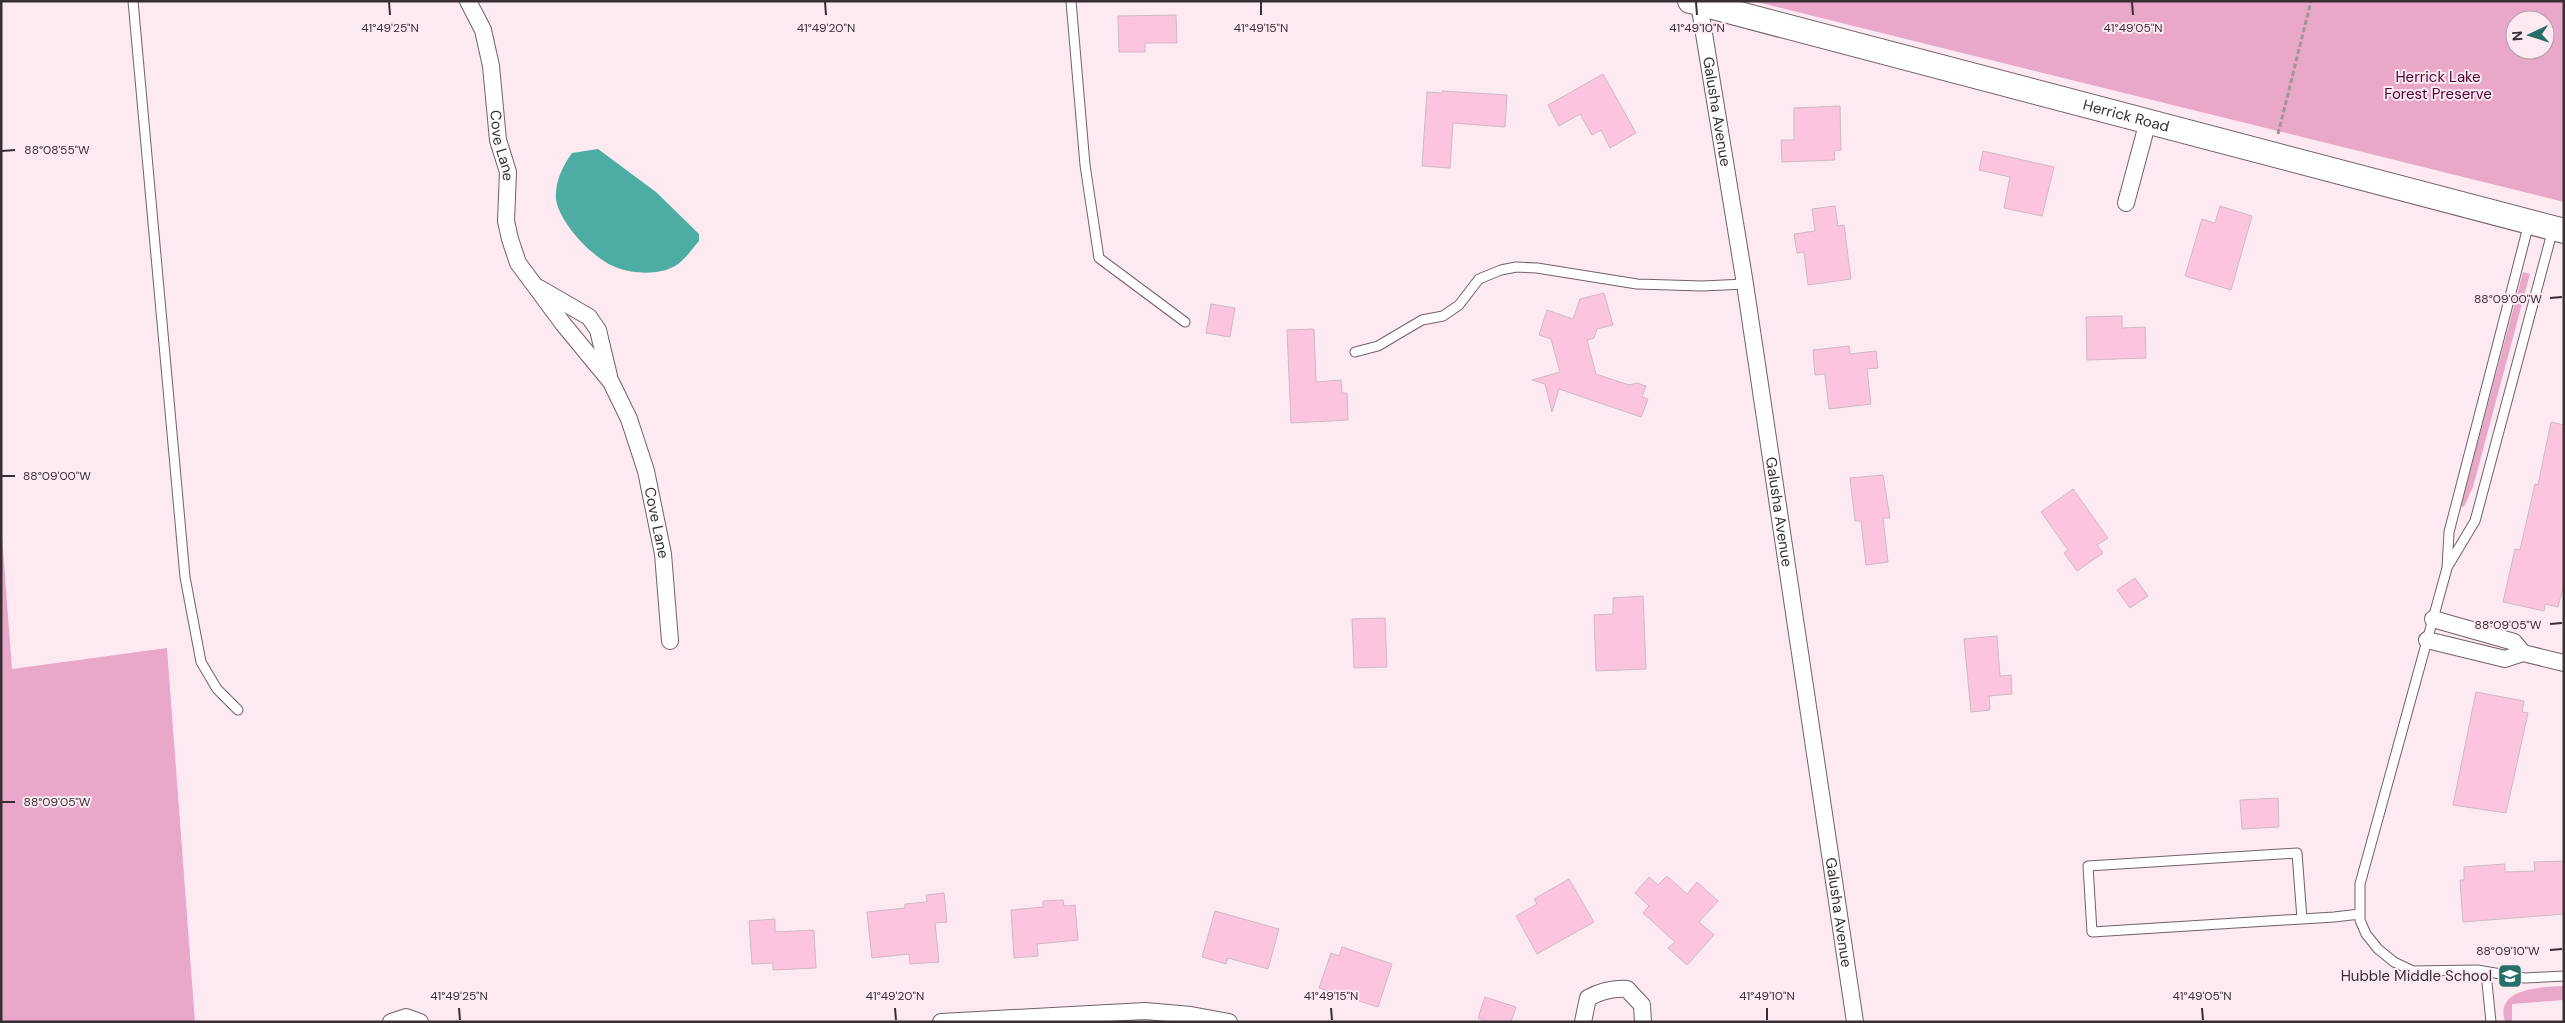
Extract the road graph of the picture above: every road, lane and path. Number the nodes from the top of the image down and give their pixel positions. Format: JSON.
{"nodes":[{"id":1,"x":133,"y":1,"type":"edge"},
{"id":2,"x":468,"y":1,"type":"edge"},
{"id":3,"x":1071,"y":1,"type":"edge"},
{"id":4,"x":2311,"y":1,"type":"edge"},
{"id":5,"x":1695,"y":2,"type":"edge"},
{"id":6,"x":2148,"y":121,"type":"junction"},
{"id":7,"x":2278,"y":134,"type":"dead end"},
{"id":8,"x":2126,"y":203,"type":"dead end"},
{"id":9,"x":2529,"y":222,"type":"junction"},
{"id":10,"x":2558,"y":230,"type":"edge"},
{"id":11,"x":1745,"y":284,"type":"junction"},
{"id":12,"x":535,"y":286,"type":"junction"},
{"id":13,"x":1185,"y":322,"type":"dead end"},
{"id":14,"x":1355,"y":352,"type":"dead end"},
{"id":15,"x":611,"y":382,"type":"junction"},
{"id":16,"x":2447,"y":568,"type":"junction"},
{"id":17,"x":2433,"y":619,"type":"junction"},
{"id":18,"x":2427,"y":640,"type":"junction"},
{"id":19,"x":670,"y":642,"type":"dead end"},
{"id":20,"x":2523,"y":653,"type":"junction"},
{"id":21,"x":2564,"y":663,"type":"edge"},
{"id":22,"x":238,"y":710,"type":"dead end"},
{"id":23,"x":2360,"y":914,"type":"junction"},
{"id":24,"x":2302,"y":919,"type":"junction"},
{"id":25,"x":2486,"y":973,"type":"junction"},
{"id":26,"x":2564,"y":976,"type":"edge"},
{"id":27,"x":391,"y":1022,"type":"edge"},
{"id":28,"x":420,"y":1022,"type":"edge"},
{"id":29,"x":941,"y":1022,"type":"edge"},
{"id":30,"x":1229,"y":1022,"type":"edge"},
{"id":31,"x":1583,"y":1022,"type":"edge"},
{"id":32,"x":1643,"y":1022,"type":"edge"},
{"id":33,"x":1855,"y":1022,"type":"edge"},
{"id":34,"x":2491,"y":1022,"type":"edge"}],
"edges":[{"from":1,"to":22,"type":"lane"},
{"from":2,"to":12,"type":"street","name":"Cove Lane"},
{"from":3,"to":13,"type":"lane"},
{"from":4,"to":7,"type":"path"},
{"from":5,"to":6,"type":"street","name":"Herrick Road"},
{"from":5,"to":11,"type":"street","name":"Galusha Avenue"},
{"from":6,"to":8,"type":"street"},
{"from":6,"to":9,"type":"street","name":"Herrick Road"},
{"from":9,"to":10,"type":"street","name":"Herrick Road"},
{"from":9,"to":16,"type":"lane"},
{"from":10,"to":16,"type":"lane"},
{"from":11,"to":14,"type":"lane"},
{"from":11,"to":33,"type":"street","name":"Galusha Avenue"},
{"from":12,"to":15,"type":"street","name":"Cove Lane"},
{"from":12,"to":15,"type":"street","name":"Cove Lane"},
{"from":15,"to":19,"type":"street","name":"Cove Lane"},
{"from":16,"to":17,"type":"lane"},
{"from":17,"to":18,"type":"lane"},
{"from":17,"to":20,"type":"street"},
{"from":18,"to":20,"type":"street"},
{"from":18,"to":23,"type":"lane"},
{"from":20,"to":21,"type":"street"},
{"from":23,"to":24,"type":"lane"},
{"from":23,"to":25,"type":"lane"},
{"from":24,"to":24,"type":"lane"},
{"from":25,"to":26,"type":"lane"},
{"from":25,"to":34,"type":"lane"},
{"from":27,"to":28,"type":"street"},
{"from":29,"to":30,"type":"street"},
{"from":31,"to":32,"type":"street"}]}
